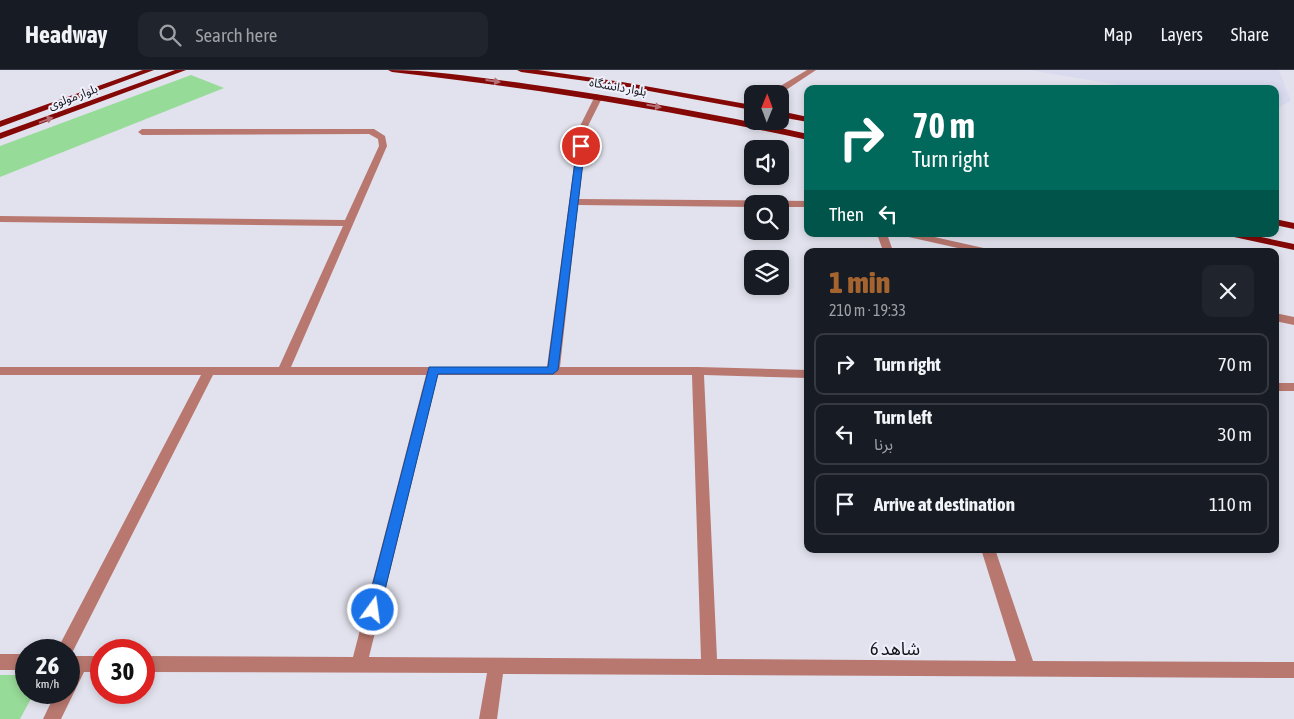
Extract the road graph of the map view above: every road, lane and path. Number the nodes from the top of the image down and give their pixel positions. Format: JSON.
{"nodes":[{"id":1,"x":150,"y":70,"type":"edge"},
{"id":2,"x":182,"y":70,"type":"edge"},
{"id":3,"x":392,"y":70,"type":"edge"},
{"id":4,"x":521,"y":70,"type":"edge"},
{"id":5,"x":812,"y":70,"type":"edge"},
{"id":6,"x":622,"y":84,"type":"junction"},
{"id":7,"x":788,"y":85,"type":"edge"},
{"id":8,"x":599,"y":96,"type":"junction"},
{"id":9,"x":744,"y":107,"type":"edge"},
{"id":10,"x":789,"y":116,"type":"edge"},
{"id":11,"x":804,"y":119,"type":"edge"},
{"id":12,"x":0,"y":124,"type":"edge"},
{"id":13,"x":142,"y":132,"type":"dead end"},
{"id":14,"x":0,"y":136,"type":"edge"},
{"id":15,"x":804,"y":137,"type":"edge"},
{"id":16,"x":574,"y":202,"type":"junction"},
{"id":17,"x":744,"y":204,"type":"edge"},
{"id":18,"x":789,"y":204,"type":"edge"},
{"id":19,"x":804,"y":204,"type":"edge"},
{"id":20,"x":0,"y":219,"type":"edge"},
{"id":21,"x":349,"y":223,"type":"junction"},
{"id":22,"x":1279,"y":223,"type":"edge"},
{"id":23,"x":1294,"y":226,"type":"edge"},
{"id":24,"x":921,"y":237,"type":"edge"},
{"id":25,"x":1248,"y":237,"type":"edge"},
{"id":26,"x":1294,"y":247,"type":"edge"},
{"id":27,"x":971,"y":248,"type":"edge"},
{"id":28,"x":1279,"y":318,"type":"edge"},
{"id":29,"x":1294,"y":321,"type":"edge"},
{"id":30,"x":210,"y":370,"type":"junction"},
{"id":31,"x":284,"y":370,"type":"junction"},
{"id":32,"x":433,"y":370,"type":"junction"},
{"id":33,"x":553,"y":370,"type":"junction"},
{"id":34,"x":0,"y":371,"type":"edge"},
{"id":35,"x":698,"y":371,"type":"junction"},
{"id":36,"x":804,"y":374,"type":"edge"},
{"id":37,"x":1279,"y":387,"type":"edge"},
{"id":38,"x":1294,"y":387,"type":"edge"},
{"id":39,"x":989,"y":553,"type":"edge"},
{"id":40,"x":71,"y":639,"type":"edge"},
{"id":41,"x":0,"y":662,"type":"edge"},
{"id":42,"x":15,"y":662,"type":"edge"},
{"id":43,"x":155,"y":664,"type":"edge"},
{"id":44,"x":359,"y":665,"type":"junction"},
{"id":45,"x":496,"y":666,"type":"junction"},
{"id":46,"x":709,"y":666,"type":"junction"},
{"id":47,"x":1027,"y":668,"type":"junction"},
{"id":48,"x":1294,"y":670,"type":"edge"},
{"id":49,"x":59,"y":704,"type":"edge"},
{"id":50,"x":52,"y":719,"type":"edge"},
{"id":51,"x":488,"y":719,"type":"edge"}],
"edges":[{"from":1,"to":12,"type":"main road","name":"بلوار مولوی"},
{"from":14,"to":2,"type":"main road","name":"بلوار مولوی","one_way":true},
{"from":3,"to":8,"type":"main road","name":"بلوار دانشگاه","one_way":true},
{"from":4,"to":6,"type":"main road","name":"بلوار دانشگاه"},
{"from":5,"to":7,"type":"street"},
{"from":6,"to":8,"type":"main road"},
{"from":6,"to":9,"type":"main road","name":"بلوار دانشگاه"},
{"from":8,"to":15,"type":"main road","name":"بلوار دانشگاه","one_way":true},
{"from":8,"to":16,"type":"street"},
{"from":10,"to":11,"type":"main road"},
{"from":13,"to":21,"type":"street"},
{"from":16,"to":17,"type":"street"},
{"from":16,"to":33,"type":"street"},
{"from":18,"to":19,"type":"street"},
{"from":20,"to":21,"type":"street"},
{"from":21,"to":31,"type":"street"},
{"from":22,"to":23,"type":"main road"},
{"from":24,"to":27,"type":"street"},
{"from":25,"to":26,"type":"main road"},
{"from":28,"to":29,"type":"street"},
{"from":30,"to":31,"type":"street"},
{"from":30,"to":34,"type":"street"},
{"from":30,"to":40,"type":"street"},
{"from":31,"to":32,"type":"street"},
{"from":32,"to":33,"type":"street"},
{"from":32,"to":44,"type":"street"},
{"from":33,"to":35,"type":"street"},
{"from":35,"to":36,"type":"street"},
{"from":35,"to":46,"type":"street"},
{"from":37,"to":38,"type":"street"},
{"from":39,"to":47,"type":"street"},
{"from":41,"to":42,"type":"street"},
{"from":43,"to":44,"type":"street","name":"شاهد 6"},
{"from":44,"to":45,"type":"street","name":"شاهد 6"},
{"from":45,"to":46,"type":"street","name":"شاهد 6"},
{"from":45,"to":51,"type":"street"},
{"from":46,"to":47,"type":"street","name":"شاهد 6"},
{"from":47,"to":48,"type":"street","name":"شاهد 6"},
{"from":49,"to":50,"type":"street"}]}
